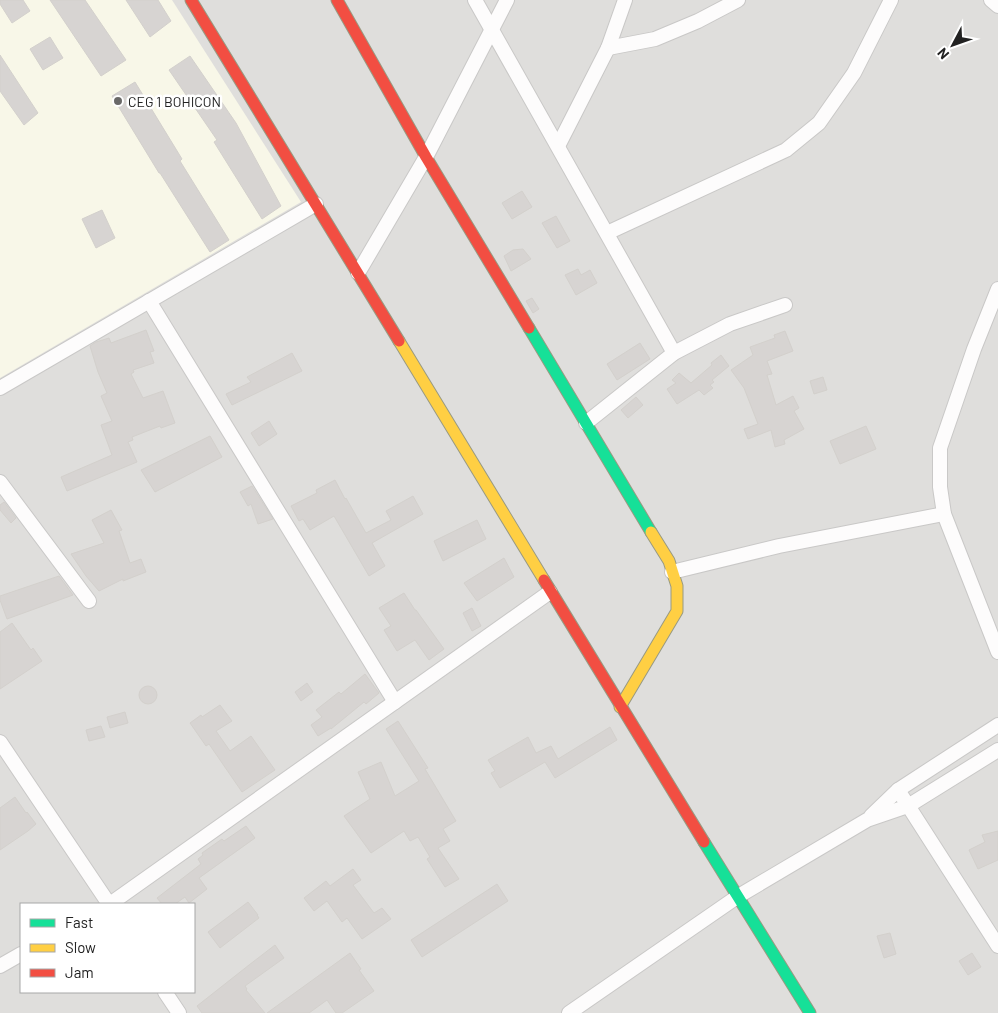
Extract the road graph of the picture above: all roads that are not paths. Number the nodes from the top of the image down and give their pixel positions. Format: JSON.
{"nodes":[{"id":1,"x":191,"y":0,"type":"edge"},
{"id":2,"x":337,"y":0,"type":"edge"},
{"id":3,"x":475,"y":0,"type":"edge"},
{"id":4,"x":507,"y":0,"type":"edge"},
{"id":5,"x":625,"y":0,"type":"edge"},
{"id":6,"x":738,"y":0,"type":"edge"},
{"id":7,"x":891,"y":0,"type":"edge"},
{"id":8,"x":991,"y":0,"type":"edge"},
{"id":9,"x":998,"y":6,"type":"edge"},
{"id":10,"x":491,"y":28,"type":"junction"},
{"id":11,"x":608,"y":48,"type":"junction"},
{"id":12,"x":558,"y":146,"type":"junction"},
{"id":13,"x":426,"y":157,"type":"junction"},
{"id":14,"x":316,"y":204,"type":"junction"},
{"id":15,"x":607,"y":233,"type":"junction"},
{"id":16,"x":358,"y":273,"type":"junction"},
{"id":17,"x":997,"y":293,"type":"edge"},
{"id":18,"x":149,"y":301,"type":"junction"},
{"id":19,"x":785,"y":305,"type":"dead end"},
{"id":20,"x":674,"y":353,"type":"junction"},
{"id":21,"x":0,"y":388,"type":"edge"},
{"id":22,"x":586,"y":423,"type":"junction"},
{"id":23,"x":0,"y":482,"type":"edge"},
{"id":24,"x":944,"y":514,"type":"junction"},
{"id":25,"x":672,"y":572,"type":"junction"},
{"id":26,"x":550,"y":592,"type":"junction"},
{"id":27,"x":89,"y":601,"type":"dead end"},
{"id":28,"x":998,"y":652,"type":"edge"},
{"id":29,"x":395,"y":702,"type":"junction"},
{"id":30,"x":620,"y":706,"type":"junction"},
{"id":31,"x":998,"y":725,"type":"edge"},
{"id":32,"x":0,"y":742,"type":"edge"},
{"id":33,"x":998,"y":750,"type":"edge"},
{"id":34,"x":898,"y":790,"type":"junction"},
{"id":35,"x":908,"y":806,"type":"junction"},
{"id":36,"x":867,"y":820,"type":"junction"},
{"id":37,"x":737,"y":897,"type":"junction"},
{"id":38,"x":108,"y":903,"type":"edge"},
{"id":39,"x":110,"y":903,"type":"edge"},
{"id":40,"x":998,"y":946,"type":"edge"},
{"id":41,"x":20,"y":955,"type":"edge"},
{"id":42,"x":0,"y":966,"type":"edge"},
{"id":43,"x":166,"y":993,"type":"edge"},
{"id":44,"x":179,"y":1013,"type":"edge"},
{"id":45,"x":569,"y":1013,"type":"edge"},
{"id":46,"x":810,"y":1013,"type":"edge"}],
"edges":[{"from":1,"to":14,"type":"street"},
{"from":2,"to":13,"type":"street"},
{"from":3,"to":10,"type":"street"},
{"from":4,"to":10,"type":"street"},
{"from":5,"to":11,"type":"street"},
{"from":6,"to":11,"type":"street"},
{"from":7,"to":15,"type":"street"},
{"from":8,"to":9,"type":"street"},
{"from":10,"to":12,"type":"street"},
{"from":10,"to":13,"type":"street"},
{"from":11,"to":12,"type":"street"},
{"from":12,"to":15,"type":"street"},
{"from":13,"to":16,"type":"street"},
{"from":13,"to":22,"type":"street"},
{"from":14,"to":16,"type":"street"},
{"from":14,"to":18,"type":"street"},
{"from":15,"to":20,"type":"street"},
{"from":16,"to":26,"type":"street"},
{"from":17,"to":24,"type":"street"},
{"from":18,"to":21,"type":"street"},
{"from":18,"to":29,"type":"street"},
{"from":19,"to":20,"type":"street"},
{"from":20,"to":22,"type":"street"},
{"from":22,"to":25,"type":"street"},
{"from":23,"to":27,"type":"street"},
{"from":24,"to":25,"type":"street"},
{"from":24,"to":28,"type":"street"},
{"from":25,"to":30,"type":"street"},
{"from":26,"to":29,"type":"street"},
{"from":26,"to":30,"type":"street"},
{"from":29,"to":39,"type":"street"},
{"from":30,"to":37,"type":"street"},
{"from":31,"to":34,"type":"street"},
{"from":32,"to":38,"type":"street"},
{"from":33,"to":35,"type":"street"},
{"from":34,"to":35,"type":"street"},
{"from":34,"to":36,"type":"street"},
{"from":35,"to":36,"type":"street"},
{"from":35,"to":40,"type":"street"},
{"from":36,"to":37,"type":"street"},
{"from":37,"to":45,"type":"street"},
{"from":37,"to":46,"type":"street"},
{"from":41,"to":42,"type":"street"},
{"from":43,"to":44,"type":"street"}]}
